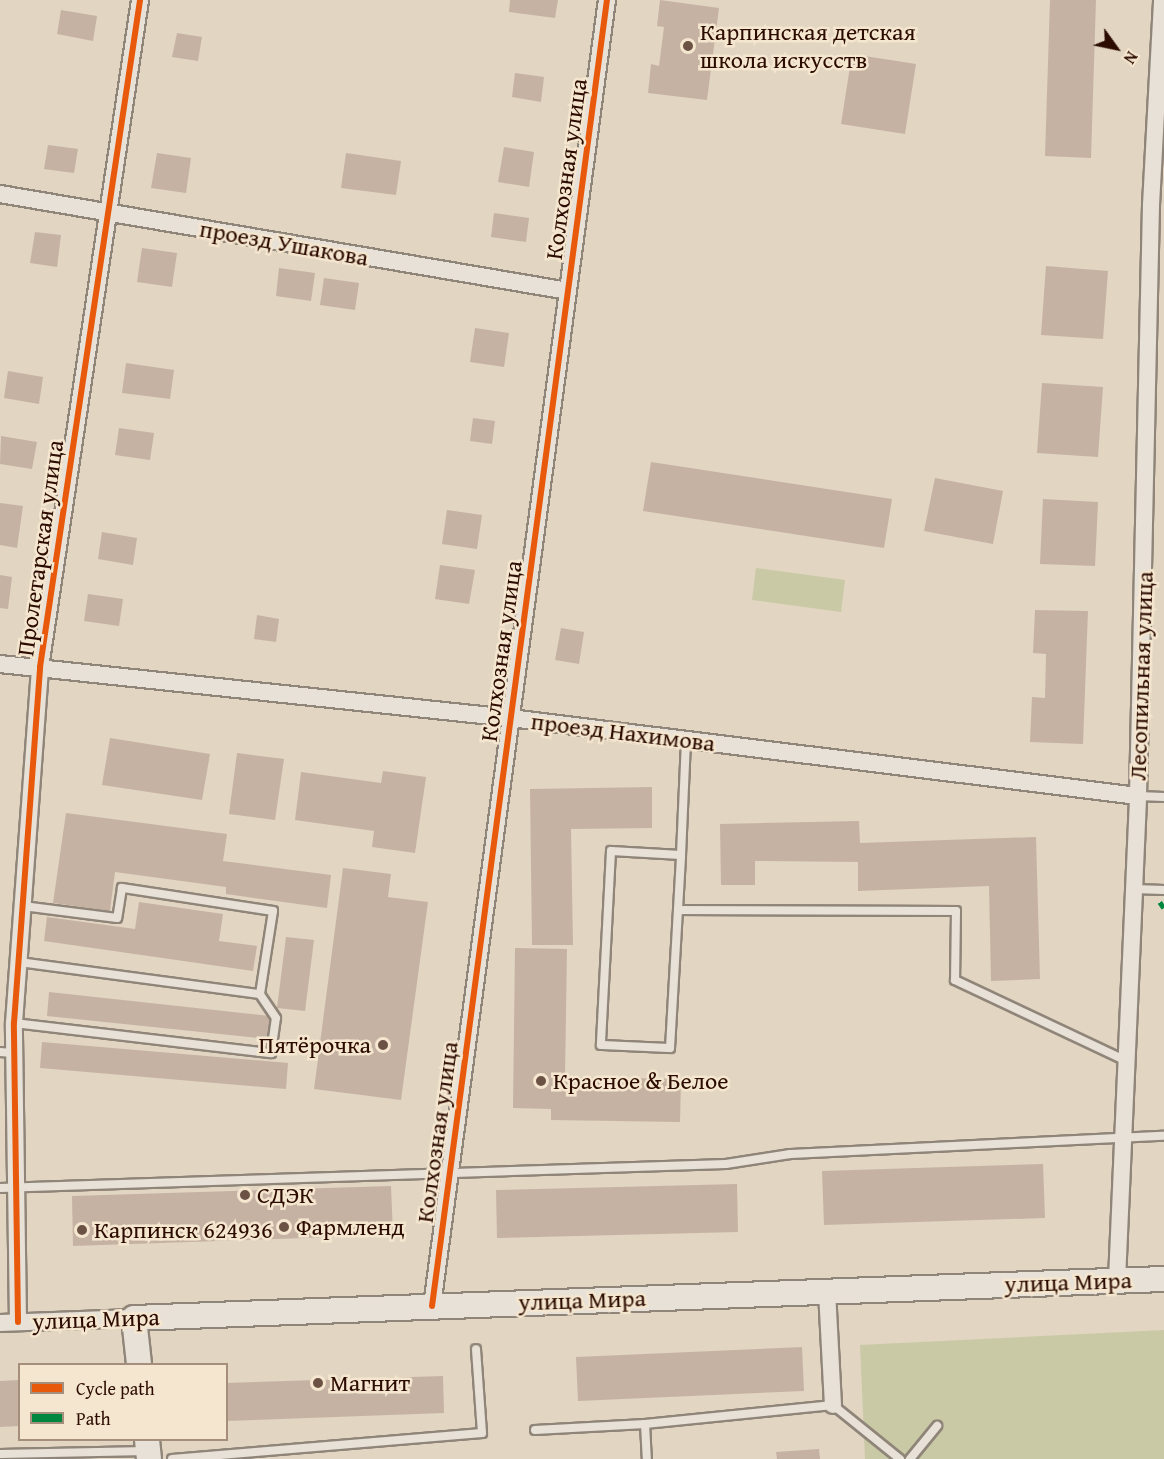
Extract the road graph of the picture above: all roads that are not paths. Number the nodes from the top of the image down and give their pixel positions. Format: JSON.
{"nodes":[{"id":1,"x":140,"y":0,"type":"edge"},
{"id":2,"x":607,"y":0,"type":"edge"},
{"id":3,"x":1162,"y":0,"type":"edge"},
{"id":4,"x":0,"y":194,"type":"edge"},
{"id":5,"x":1157,"y":205,"type":"edge"},
{"id":6,"x":108,"y":213,"type":"junction"},
{"id":7,"x":568,"y":291,"type":"junction"},
{"id":8,"x":1156,"y":443,"type":"edge"},
{"id":9,"x":0,"y":664,"type":"edge"},
{"id":10,"x":40,"y":667,"type":"junction"},
{"id":11,"x":510,"y":718,"type":"junction"},
{"id":12,"x":686,"y":740,"type":"junction"},
{"id":13,"x":1138,"y":796,"type":"junction"},
{"id":14,"x":1164,"y":797,"type":"edge"},
{"id":15,"x":681,"y":855,"type":"junction"},
{"id":16,"x":1134,"y":889,"type":"junction"},
{"id":17,"x":1164,"y":890,"type":"edge"},
{"id":18,"x":23,"y":906,"type":"junction"},
{"id":19,"x":678,"y":910,"type":"junction"},
{"id":20,"x":19,"y":962,"type":"junction"},
{"id":21,"x":260,"y":994,"type":"junction"},
{"id":22,"x":14,"y":1023,"type":"junction"},
{"id":23,"x":7,"y":1052,"type":"edge"},
{"id":24,"x":1127,"y":1061,"type":"junction"},
{"id":25,"x":1164,"y":1136,"type":"edge"},
{"id":26,"x":1123,"y":1138,"type":"junction"},
{"id":27,"x":450,"y":1174,"type":"junction"},
{"id":28,"x":7,"y":1188,"type":"edge"},
{"id":29,"x":1164,"y":1279,"type":"edge"},
{"id":30,"x":1117,"y":1280,"type":"junction"},
{"id":31,"x":827,"y":1291,"type":"junction"},
{"id":32,"x":432,"y":1306,"type":"junction"},
{"id":33,"x":135,"y":1318,"type":"junction"},
{"id":34,"x":18,"y":1322,"type":"junction"},
{"id":35,"x":0,"y":1323,"type":"edge"},
{"id":36,"x":476,"y":1349,"type":"dead end"},
{"id":37,"x":139,"y":1363,"type":"edge"},
{"id":38,"x":833,"y":1405,"type":"junction"},
{"id":39,"x":645,"y":1424,"type":"junction"},
{"id":40,"x":937,"y":1426,"type":"dead end"},
{"id":41,"x":535,"y":1430,"type":"dead end"},
{"id":42,"x":148,"y":1450,"type":"edge"},
{"id":43,"x":0,"y":1455,"type":"edge"},
{"id":44,"x":12,"y":1457,"type":"edge"},
{"id":45,"x":172,"y":1459,"type":"edge"},
{"id":46,"x":647,"y":1459,"type":"edge"},
{"id":47,"x":900,"y":1459,"type":"edge"},
{"id":48,"x":910,"y":1459,"type":"edge"}],
"edges":[{"from":1,"to":6,"type":"street","name":"Пролетарская улица"},
{"from":2,"to":7,"type":"street","name":"Колхозная улица"},
{"from":3,"to":5,"type":"street","name":"Лесопильная улица"},
{"from":4,"to":6,"type":"street","name":"проезд Ушакова"},
{"from":5,"to":8,"type":"street","name":"Лесопильная улица"},
{"from":6,"to":7,"type":"street","name":"проезд Ушакова"},
{"from":6,"to":10,"type":"street","name":"Пролетарская улица"},
{"from":7,"to":11,"type":"street","name":"Колхозная улица"},
{"from":8,"to":13,"type":"street","name":"Лесопильная улица"},
{"from":9,"to":10,"type":"street","name":"проезд Нахимова"},
{"from":10,"to":11,"type":"street","name":"проезд Нахимова"},
{"from":10,"to":18,"type":"street","name":"Пролетарская улица"},
{"from":11,"to":12,"type":"street","name":"проезд Нахимова"},
{"from":11,"to":27,"type":"street","name":"Колхозная улица"},
{"from":12,"to":13,"type":"street","name":"проезд Нахимова"},
{"from":12,"to":15,"type":"lane"},
{"from":13,"to":14,"type":"lane"},
{"from":13,"to":16,"type":"street","name":"Лесопильная улица"},
{"from":15,"to":19,"type":"lane"},
{"from":15,"to":19,"type":"lane"},
{"from":16,"to":17,"type":"lane"},
{"from":16,"to":24,"type":"street","name":"Лесопильная улица"},
{"from":18,"to":20,"type":"street","name":"Пролетарская улица"},
{"from":18,"to":21,"type":"lane"},
{"from":19,"to":24,"type":"lane"},
{"from":20,"to":21,"type":"lane"},
{"from":20,"to":22,"type":"street","name":"Пролетарская улица"},
{"from":21,"to":22,"type":"lane"},
{"from":22,"to":23,"type":"street","name":"Пролетарская улица"},
{"from":23,"to":28,"type":"street","name":"Пролетарская улица"},
{"from":24,"to":26,"type":"street","name":"Лесопильная улица"},
{"from":25,"to":26,"type":"lane"},
{"from":26,"to":27,"type":"lane"},
{"from":26,"to":30,"type":"street","name":"Лесопильная улица"},
{"from":27,"to":28,"type":"lane"},
{"from":27,"to":32,"type":"street","name":"Колхозная улица"},
{"from":28,"to":34,"type":"street","name":"Пролетарская улица"},
{"from":29,"to":30,"type":"main road","name":"улица Мира"},
{"from":30,"to":31,"type":"main road","name":"улица Мира"},
{"from":31,"to":32,"type":"main road","name":"улица Мира"},
{"from":31,"to":38,"type":"street"},
{"from":32,"to":33,"type":"main road","name":"улица Мира"},
{"from":33,"to":34,"type":"street","name":"улица Мира"},
{"from":33,"to":37,"type":"main road"},
{"from":34,"to":35,"type":"street","name":"улица Мира"},
{"from":36,"to":45,"type":"lane"},
{"from":38,"to":39,"type":"lane"},
{"from":38,"to":47,"type":"lane"},
{"from":39,"to":41,"type":"lane"},
{"from":39,"to":46,"type":"lane"},
{"from":40,"to":48,"type":"lane"},
{"from":42,"to":44,"type":"lane"},
{"from":43,"to":44,"type":"lane"}]}
